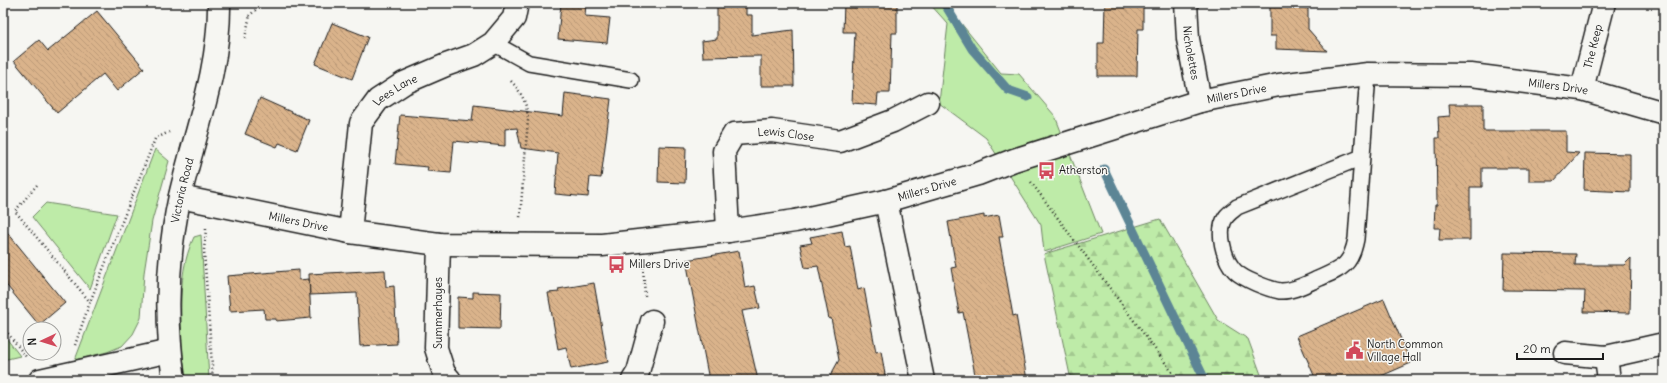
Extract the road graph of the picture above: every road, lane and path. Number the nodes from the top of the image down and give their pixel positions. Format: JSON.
{"nodes":[{"id":1,"x":219,"y":3,"type":"edge"},
{"id":2,"x":517,"y":3,"type":"edge"},
{"id":3,"x":1186,"y":3,"type":"edge"},
{"id":4,"x":1604,"y":3,"type":"edge"},
{"id":5,"x":493,"y":43,"type":"junction"},
{"id":6,"x":474,"y":55,"type":"junction"},
{"id":7,"x":1368,"y":74,"type":"junction"},
{"id":8,"x":631,"y":80,"type":"dead end"},
{"id":9,"x":1582,"y":89,"type":"junction"},
{"id":10,"x":1200,"y":101,"type":"junction"},
{"id":11,"x":928,"y":103,"type":"dead end"},
{"id":12,"x":1664,"y":113,"type":"edge"},
{"id":13,"x":200,"y":116,"type":"junction"},
{"id":14,"x":1362,"y":157,"type":"junction"},
{"id":15,"x":1014,"y":160,"type":"junction"},
{"id":16,"x":37,"y":185,"type":"dead end"},
{"id":17,"x":180,"y":198,"type":"junction"},
{"id":18,"x":886,"y":201,"type":"junction"},
{"id":19,"x":728,"y":231,"type":"junction"},
{"id":20,"x":350,"y":232,"type":"junction"},
{"id":21,"x":641,"y":241,"type":"junction"},
{"id":22,"x":439,"y":244,"type":"junction"},
{"id":23,"x":517,"y":244,"type":"junction"},
{"id":24,"x":90,"y":302,"type":"junction"},
{"id":25,"x":3,"y":327,"type":"edge"},
{"id":26,"x":650,"y":327,"type":"joint"},
{"id":27,"x":1664,"y":344,"type":"edge"},
{"id":28,"x":170,"y":351,"type":"junction"},
{"id":29,"x":1565,"y":354,"type":"dead end"},
{"id":30,"x":1606,"y":357,"type":"junction"},
{"id":31,"x":65,"y":375,"type":"junction"},
{"id":32,"x":42,"y":380,"type":"edge"},
{"id":33,"x":174,"y":380,"type":"edge"},
{"id":34,"x":450,"y":380,"type":"edge"},
{"id":35,"x":633,"y":380,"type":"edge"},
{"id":36,"x":923,"y":380,"type":"edge"},
{"id":37,"x":1178,"y":380,"type":"edge"},
{"id":38,"x":1609,"y":380,"type":"edge"}],
"edges":[{"from":1,"to":13,"type":"street","name":"Victoria Road"},
{"from":2,"to":5,"type":"street","name":"Lees Lane"},
{"from":3,"to":10,"type":"street","name":"Nicholettes"},
{"from":4,"to":9,"type":"street","name":"The Keep"},
{"from":5,"to":6,"type":"street","name":"Lees Lane"},
{"from":5,"to":8,"type":"lane"},
{"from":6,"to":20,"type":"street","name":"Lees Lane"},
{"from":6,"to":23,"type":"path"},
{"from":7,"to":9,"type":"street","name":"Millers Drive"},
{"from":7,"to":10,"type":"street","name":"Millers Drive"},
{"from":7,"to":14,"type":"lane"},
{"from":9,"to":12,"type":"street","name":"Millers Drive"},
{"from":10,"to":15,"type":"street","name":"Millers Drive"},
{"from":11,"to":19,"type":"street","name":"Lewis Close"},
{"from":13,"to":17,"type":"street","name":"Victoria Road"},
{"from":13,"to":24,"type":"path"},
{"from":14,"to":14,"type":"lane"},
{"from":15,"to":18,"type":"street","name":"Millers Drive"},
{"from":15,"to":37,"type":"path"},
{"from":16,"to":24,"type":"path"},
{"from":17,"to":20,"type":"street","name":"Millers Drive"},
{"from":17,"to":28,"type":"street","name":"Victoria Road"},
{"from":18,"to":19,"type":"street","name":"Millers Drive"},
{"from":18,"to":36,"type":"street"},
{"from":19,"to":21,"type":"street","name":"Millers Drive"},
{"from":20,"to":22,"type":"street","name":"Millers Drive"},
{"from":21,"to":23,"type":"street","name":"Millers Drive"},
{"from":21,"to":26,"type":"path"},
{"from":22,"to":23,"type":"street","name":"Millers Drive"},
{"from":22,"to":34,"type":"street","name":"Summerhayes"},
{"from":24,"to":31,"type":"path"},
{"from":25,"to":32,"type":"path"},
{"from":26,"to":35,"type":"street"},
{"from":27,"to":30,"type":"street"},
{"from":28,"to":31,"type":"street"},
{"from":28,"to":33,"type":"street","name":"Victoria Road"},
{"from":29,"to":30,"type":"street"},
{"from":30,"to":38,"type":"street"},
{"from":31,"to":32,"type":"street"}]}
